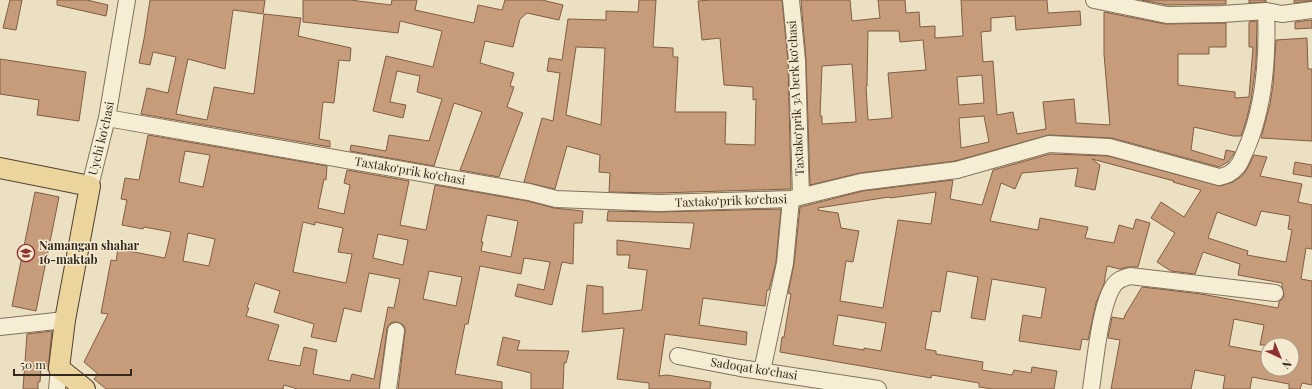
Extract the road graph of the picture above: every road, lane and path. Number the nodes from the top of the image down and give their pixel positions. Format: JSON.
{"nodes":[{"id":1,"x":127,"y":0,"type":"edge"},
{"id":2,"x":791,"y":0,"type":"edge"},
{"id":3,"x":1094,"y":0,"type":"edge"},
{"id":4,"x":1312,"y":10,"type":"edge"},
{"id":5,"x":1266,"y":11,"type":"junction"},
{"id":6,"x":107,"y":118,"type":"junction"},
{"id":7,"x":0,"y":168,"type":"edge"},
{"id":8,"x":90,"y":186,"type":"junction"},
{"id":9,"x":796,"y":198,"type":"junction"},
{"id":10,"x":1275,"y":293,"type":"dead end"},
{"id":11,"x":64,"y":320,"type":"junction"},
{"id":12,"x":0,"y":327,"type":"edge"},
{"id":13,"x":396,"y":331,"type":"dead end"},
{"id":14,"x":678,"y":356,"type":"dead end"},
{"id":15,"x":59,"y":368,"type":"junction"},
{"id":16,"x":762,"y":371,"type":"junction"},
{"id":17,"x":57,"y":389,"type":"edge"},
{"id":18,"x":85,"y":389,"type":"edge"},
{"id":19,"x":388,"y":389,"type":"edge"},
{"id":20,"x":878,"y":389,"type":"edge"},
{"id":21,"x":1091,"y":389,"type":"edge"}],
"edges":[{"from":1,"to":6,"type":"street","name":"Uychi ko'chasi"},
{"from":2,"to":9,"type":"street","name":"Taxtakoʻprik 3A berk koʻchasi"},
{"from":3,"to":5,"type":"street"},
{"from":4,"to":5,"type":"street"},
{"from":5,"to":9,"type":"street","name":"Taxtakoʻprik koʻchasi"},
{"from":6,"to":8,"type":"street","name":"Uychi ko'chasi"},
{"from":6,"to":9,"type":"street","name":"Taxtakoʻprik koʻchasi"},
{"from":7,"to":8,"type":"main road","name":"Uychi ko'chasi"},
{"from":8,"to":11,"type":"main road"},
{"from":9,"to":16,"type":"street","name":"Taxtakoʻprik 3A berk koʻchasi"},
{"from":10,"to":21,"type":"street"},
{"from":11,"to":12,"type":"street"},
{"from":11,"to":15,"type":"main road"},
{"from":13,"to":19,"type":"street"},
{"from":14,"to":16,"type":"street","name":"Sadoqat koʻchasi"},
{"from":15,"to":17,"type":"street"},
{"from":15,"to":18,"type":"main road"},
{"from":16,"to":20,"type":"street","name":"Sadoqat koʻchasi"}]}
